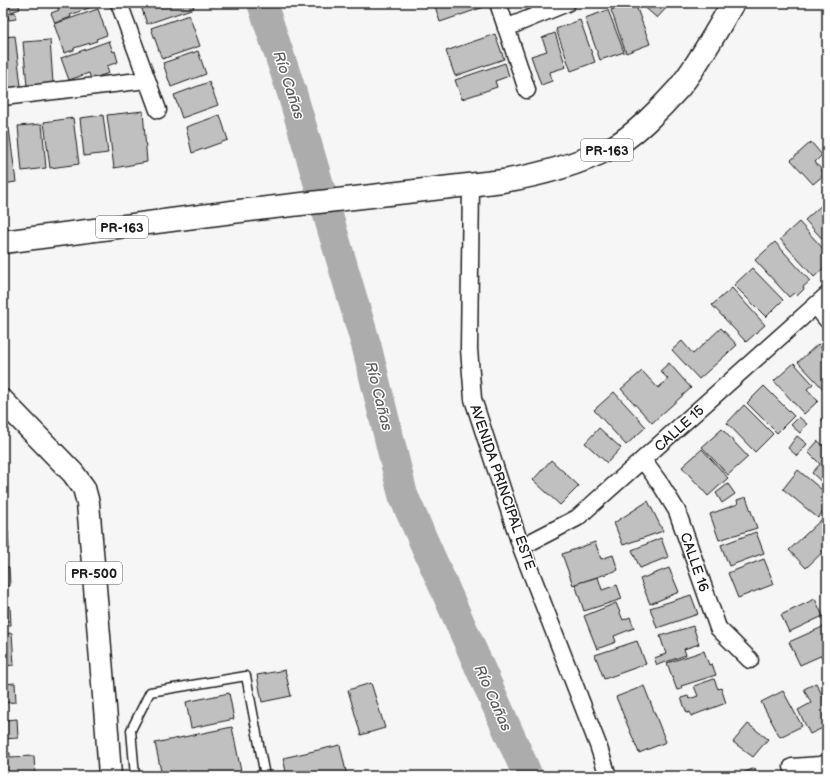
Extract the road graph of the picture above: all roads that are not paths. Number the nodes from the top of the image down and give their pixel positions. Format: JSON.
{"nodes":[{"id":1,"x":119,"y":3,"type":"edge"},
{"id":2,"x":498,"y":3,"type":"edge"},
{"id":3,"x":567,"y":3,"type":"edge"},
{"id":4,"x":733,"y":3,"type":"edge"},
{"id":5,"x":506,"y":28,"type":"junction"},
{"id":6,"x":147,"y":80,"type":"junction"},
{"id":7,"x":527,"y":90,"type":"dead end"},
{"id":8,"x":3,"y":97,"type":"edge"},
{"id":9,"x":158,"y":110,"type":"dead end"},
{"id":10,"x":471,"y":185,"type":"junction"},
{"id":11,"x":3,"y":242,"type":"edge"},
{"id":12,"x":821,"y":300,"type":"edge"},
{"id":13,"x":827,"y":320,"type":"edge"},
{"id":14,"x":3,"y":401,"type":"edge"},
{"id":15,"x":643,"y":460,"type":"junction"},
{"id":16,"x":521,"y":547,"type":"junction"},
{"id":17,"x":750,"y":660,"type":"dead end"},
{"id":18,"x":827,"y":763,"type":"edge"},
{"id":19,"x":792,"y":767,"type":"dead end"},
{"id":20,"x":110,"y":776,"type":"edge"},
{"id":21,"x":135,"y":776,"type":"edge"},
{"id":22,"x":265,"y":776,"type":"edge"},
{"id":23,"x":608,"y":776,"type":"edge"}],
"edges":[{"from":1,"to":6,"type":"street"},
{"from":2,"to":5,"type":"street"},
{"from":3,"to":5,"type":"street"},
{"from":4,"to":10,"type":"highway","number":"PR-163"},
{"from":5,"to":7,"type":"street"},
{"from":6,"to":8,"type":"street"},
{"from":6,"to":9,"type":"street"},
{"from":10,"to":11,"type":"highway","number":"PR-163"},
{"from":10,"to":16,"type":"street","name":"AVENIDA PRINCIPAL ESTE"},
{"from":12,"to":13,"type":"street"},
{"from":12,"to":15,"type":"street","name":"CALLE 15"},
{"from":14,"to":20,"type":"highway","name":"PR-500","number":"PR-500"},
{"from":15,"to":16,"type":"street","name":"CALLE 15"},
{"from":15,"to":17,"type":"street","name":"CALLE 16"},
{"from":16,"to":23,"type":"street","name":"AVENIDA PRINCIPAL ESTE"},
{"from":18,"to":19,"type":"street"},
{"from":21,"to":22,"type":"lane"}]}
